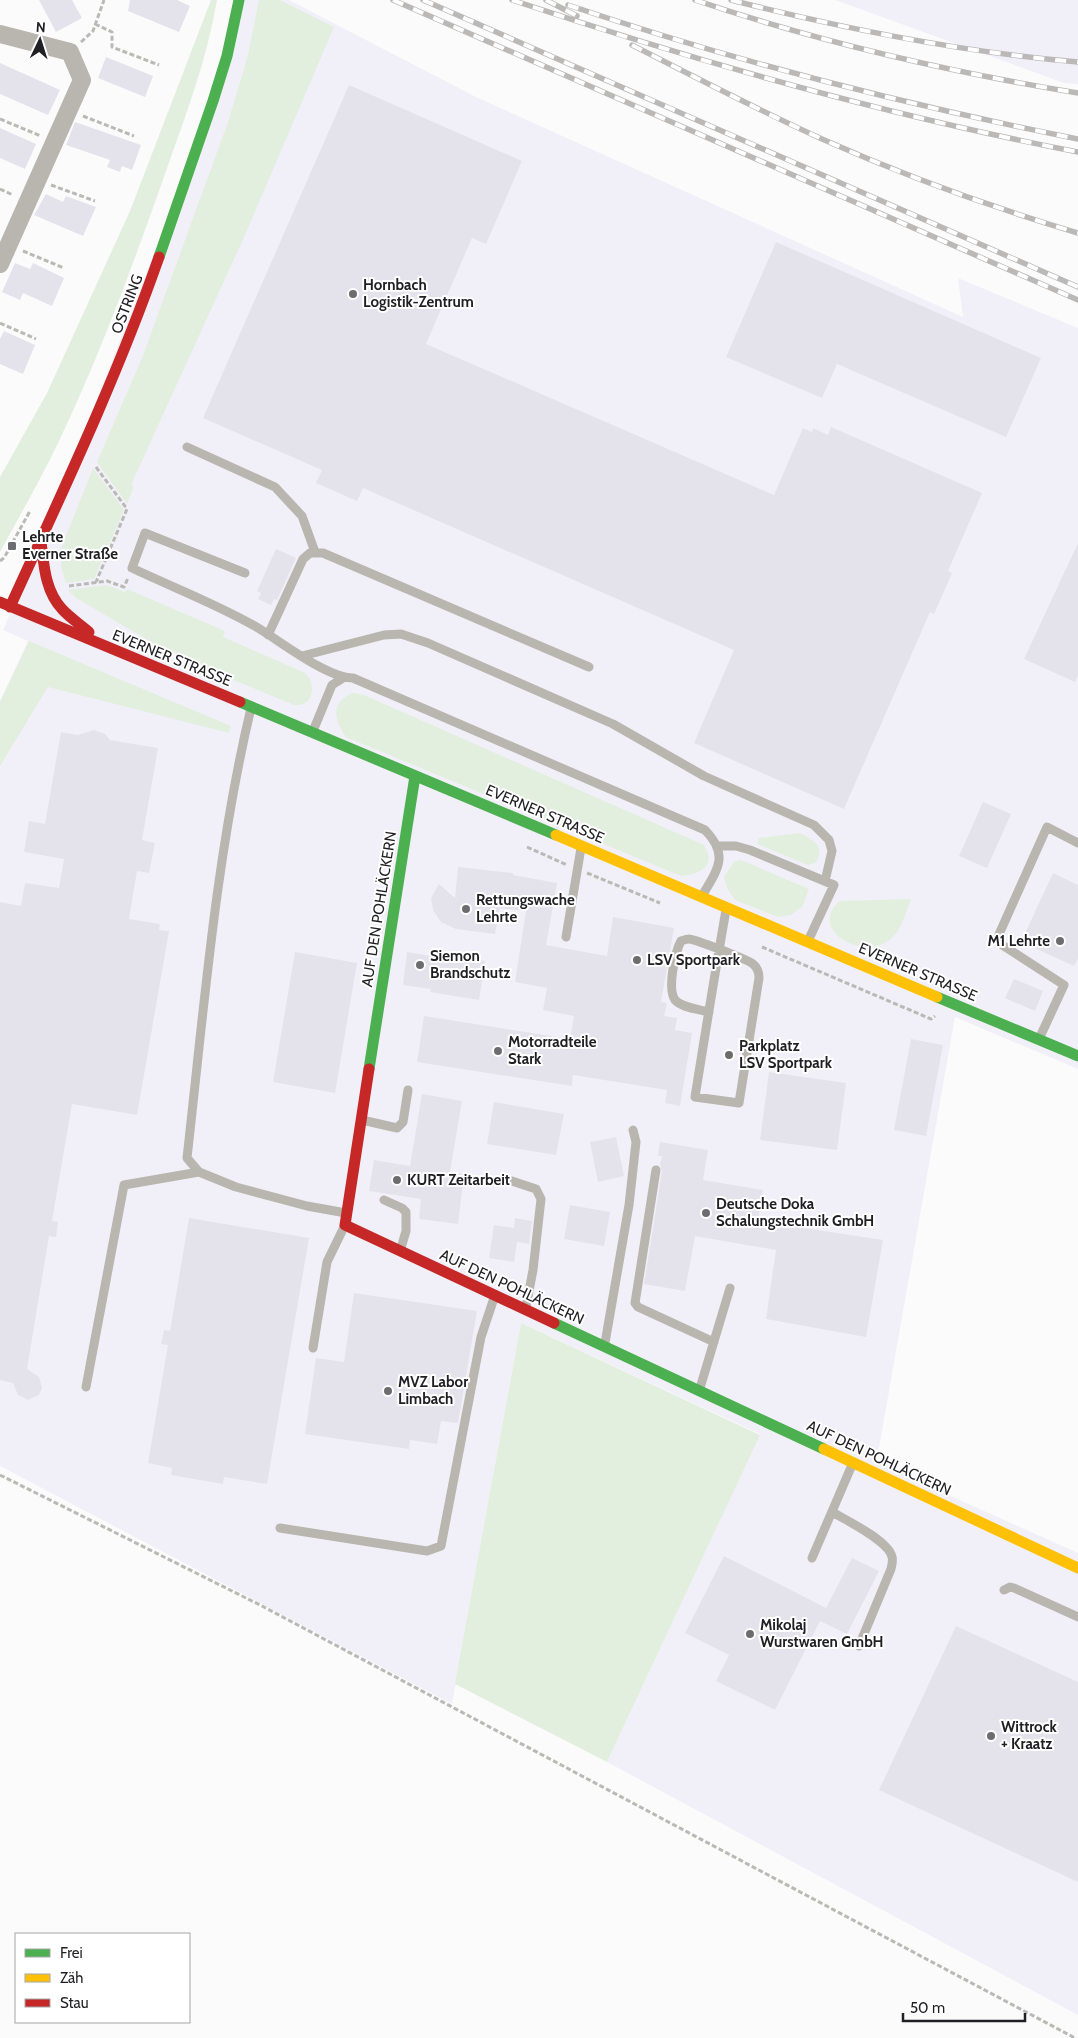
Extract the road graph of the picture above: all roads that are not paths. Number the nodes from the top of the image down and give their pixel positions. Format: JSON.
{"nodes":[{"id":1,"x":238,"y":0,"type":"edge"},
{"id":2,"x":0,"y":34,"type":"edge"},
{"id":3,"x":0,"y":264,"type":"edge"},
{"id":4,"x":187,"y":447,"type":"dead end"},
{"id":5,"x":41,"y":542,"type":"junction"},
{"id":6,"x":315,"y":552,"type":"junction"},
{"id":7,"x":245,"y":574,"type":"dead end"},
{"id":8,"x":5,"y":605,"type":"edge"},
{"id":9,"x":268,"y":635,"type":"junction"},
{"id":10,"x":109,"y":648,"type":"junction"},
{"id":11,"x":302,"y":656,"type":"junction"},
{"id":12,"x":589,"y":667,"type":"dead end"},
{"id":13,"x":342,"y":678,"type":"junction"},
{"id":14,"x":251,"y":707,"type":"junction"},
{"id":15,"x":312,"y":732,"type":"junction"},
{"id":16,"x":415,"y":776,"type":"junction"},
{"id":17,"x":1078,"y":843,"type":"edge"},
{"id":18,"x":582,"y":846,"type":"junction"},
{"id":19,"x":717,"y":846,"type":"junction"},
{"id":20,"x":825,"y":881,"type":"junction"},
{"id":21,"x":702,"y":897,"type":"junction"},
{"id":22,"x":726,"y":907,"type":"junction"},
{"id":23,"x":566,"y":936,"type":"dead end"},
{"id":24,"x":808,"y":942,"type":"junction"},
{"id":25,"x":719,"y":951,"type":"junction"},
{"id":26,"x":709,"y":1012,"type":"junction"},
{"id":27,"x":1038,"y":1039,"type":"junction"},
{"id":28,"x":1078,"y":1056,"type":"edge"},
{"id":29,"x":408,"y":1090,"type":"dead end"},
{"id":30,"x":362,"y":1120,"type":"junction"},
{"id":31,"x":633,"y":1130,"type":"dead end"},
{"id":32,"x":656,"y":1170,"type":"dead end"},
{"id":33,"x":199,"y":1172,"type":"junction"},
{"id":34,"x":506,"y":1179,"type":"dead end"},
{"id":35,"x":384,"y":1200,"type":"dead end"},
{"id":36,"x":346,"y":1219,"type":"junction"},
{"id":37,"x":400,"y":1251,"type":"junction"},
{"id":38,"x":730,"y":1288,"type":"dead end"},
{"id":39,"x":495,"y":1295,"type":"junction"},
{"id":40,"x":525,"y":1309,"type":"junction"},
{"id":41,"x":714,"y":1342,"type":"junction"},
{"id":42,"x":604,"y":1346,"type":"junction"},
{"id":43,"x":314,"y":1348,"type":"dead end"},
{"id":44,"x":86,"y":1387,"type":"dead end"},
{"id":45,"x":699,"y":1391,"type":"junction"},
{"id":46,"x":853,"y":1463,"type":"junction"},
{"id":47,"x":832,"y":1512,"type":"junction"},
{"id":48,"x":280,"y":1528,"type":"dead end"},
{"id":49,"x":812,"y":1558,"type":"dead end"},
{"id":50,"x":1078,"y":1568,"type":"edge"},
{"id":51,"x":1004,"y":1590,"type":"dead end"},
{"id":52,"x":1078,"y":1617,"type":"edge"},
{"id":53,"x":858,"y":1646,"type":"dead end"}],
"edges":[{"from":1,"to":5,"type":"street","name":"OSTRING"},
{"from":2,"to":3,"type":"street"},
{"from":4,"to":6,"type":"lane"},
{"from":5,"to":8,"type":"street","name":"OSTRING"},
{"from":5,"to":10,"type":"street"},
{"from":6,"to":9,"type":"lane"},
{"from":6,"to":12,"type":"lane"},
{"from":7,"to":9,"type":"lane"},
{"from":8,"to":10,"type":"street","name":"EVERNER STRASSE"},
{"from":9,"to":11,"type":"lane"},
{"from":10,"to":14,"type":"street","name":"EVERNER STRASSE"},
{"from":11,"to":13,"type":"lane"},
{"from":11,"to":20,"type":"lane"},
{"from":13,"to":15,"type":"lane"},
{"from":13,"to":19,"type":"lane"},
{"from":14,"to":15,"type":"street","name":"EVERNER STRASSE"},
{"from":14,"to":33,"type":"lane"},
{"from":15,"to":16,"type":"street","name":"EVERNER STRASSE"},
{"from":16,"to":18,"type":"street","name":"EVERNER STRASSE"},
{"from":16,"to":30,"type":"street","name":"AUF DEN POHLÄCKERN"},
{"from":17,"to":27,"type":"lane"},
{"from":18,"to":21,"type":"street","name":"EVERNER STRASSE"},
{"from":18,"to":23,"type":"lane"},
{"from":19,"to":20,"type":"lane"},
{"from":19,"to":21,"type":"lane"},
{"from":20,"to":24,"type":"lane"},
{"from":21,"to":22,"type":"street","name":"EVERNER STRASSE"},
{"from":22,"to":24,"type":"street","name":"EVERNER STRASSE"},
{"from":22,"to":25,"type":"lane"},
{"from":24,"to":27,"type":"street","name":"EVERNER STRASSE"},
{"from":25,"to":26,"type":"lane"},
{"from":25,"to":26,"type":"lane"},
{"from":25,"to":26,"type":"lane"},
{"from":27,"to":28,"type":"street","name":"EVERNER STRASSE"},
{"from":29,"to":30,"type":"lane"},
{"from":30,"to":36,"type":"street","name":"AUF DEN POHLÄCKERN"},
{"from":31,"to":42,"type":"lane"},
{"from":32,"to":41,"type":"lane"},
{"from":33,"to":36,"type":"lane"},
{"from":33,"to":44,"type":"lane"},
{"from":34,"to":40,"type":"lane"},
{"from":35,"to":37,"type":"lane"},
{"from":36,"to":37,"type":"street","name":"AUF DEN POHLÄCKERN"},
{"from":36,"to":43,"type":"lane"},
{"from":37,"to":39,"type":"street","name":"AUF DEN POHLÄCKERN"},
{"from":38,"to":41,"type":"lane"},
{"from":39,"to":40,"type":"street","name":"AUF DEN POHLÄCKERN"},
{"from":39,"to":48,"type":"lane"},
{"from":40,"to":42,"type":"street","name":"AUF DEN POHLÄCKERN"},
{"from":41,"to":45,"type":"lane"},
{"from":42,"to":45,"type":"street","name":"AUF DEN POHLÄCKERN"},
{"from":45,"to":46,"type":"street","name":"AUF DEN POHLÄCKERN"},
{"from":46,"to":47,"type":"lane"},
{"from":46,"to":50,"type":"street","name":"AUF DEN POHLÄCKERN"},
{"from":47,"to":49,"type":"lane"},
{"from":47,"to":53,"type":"lane"},
{"from":51,"to":52,"type":"lane"}]}
